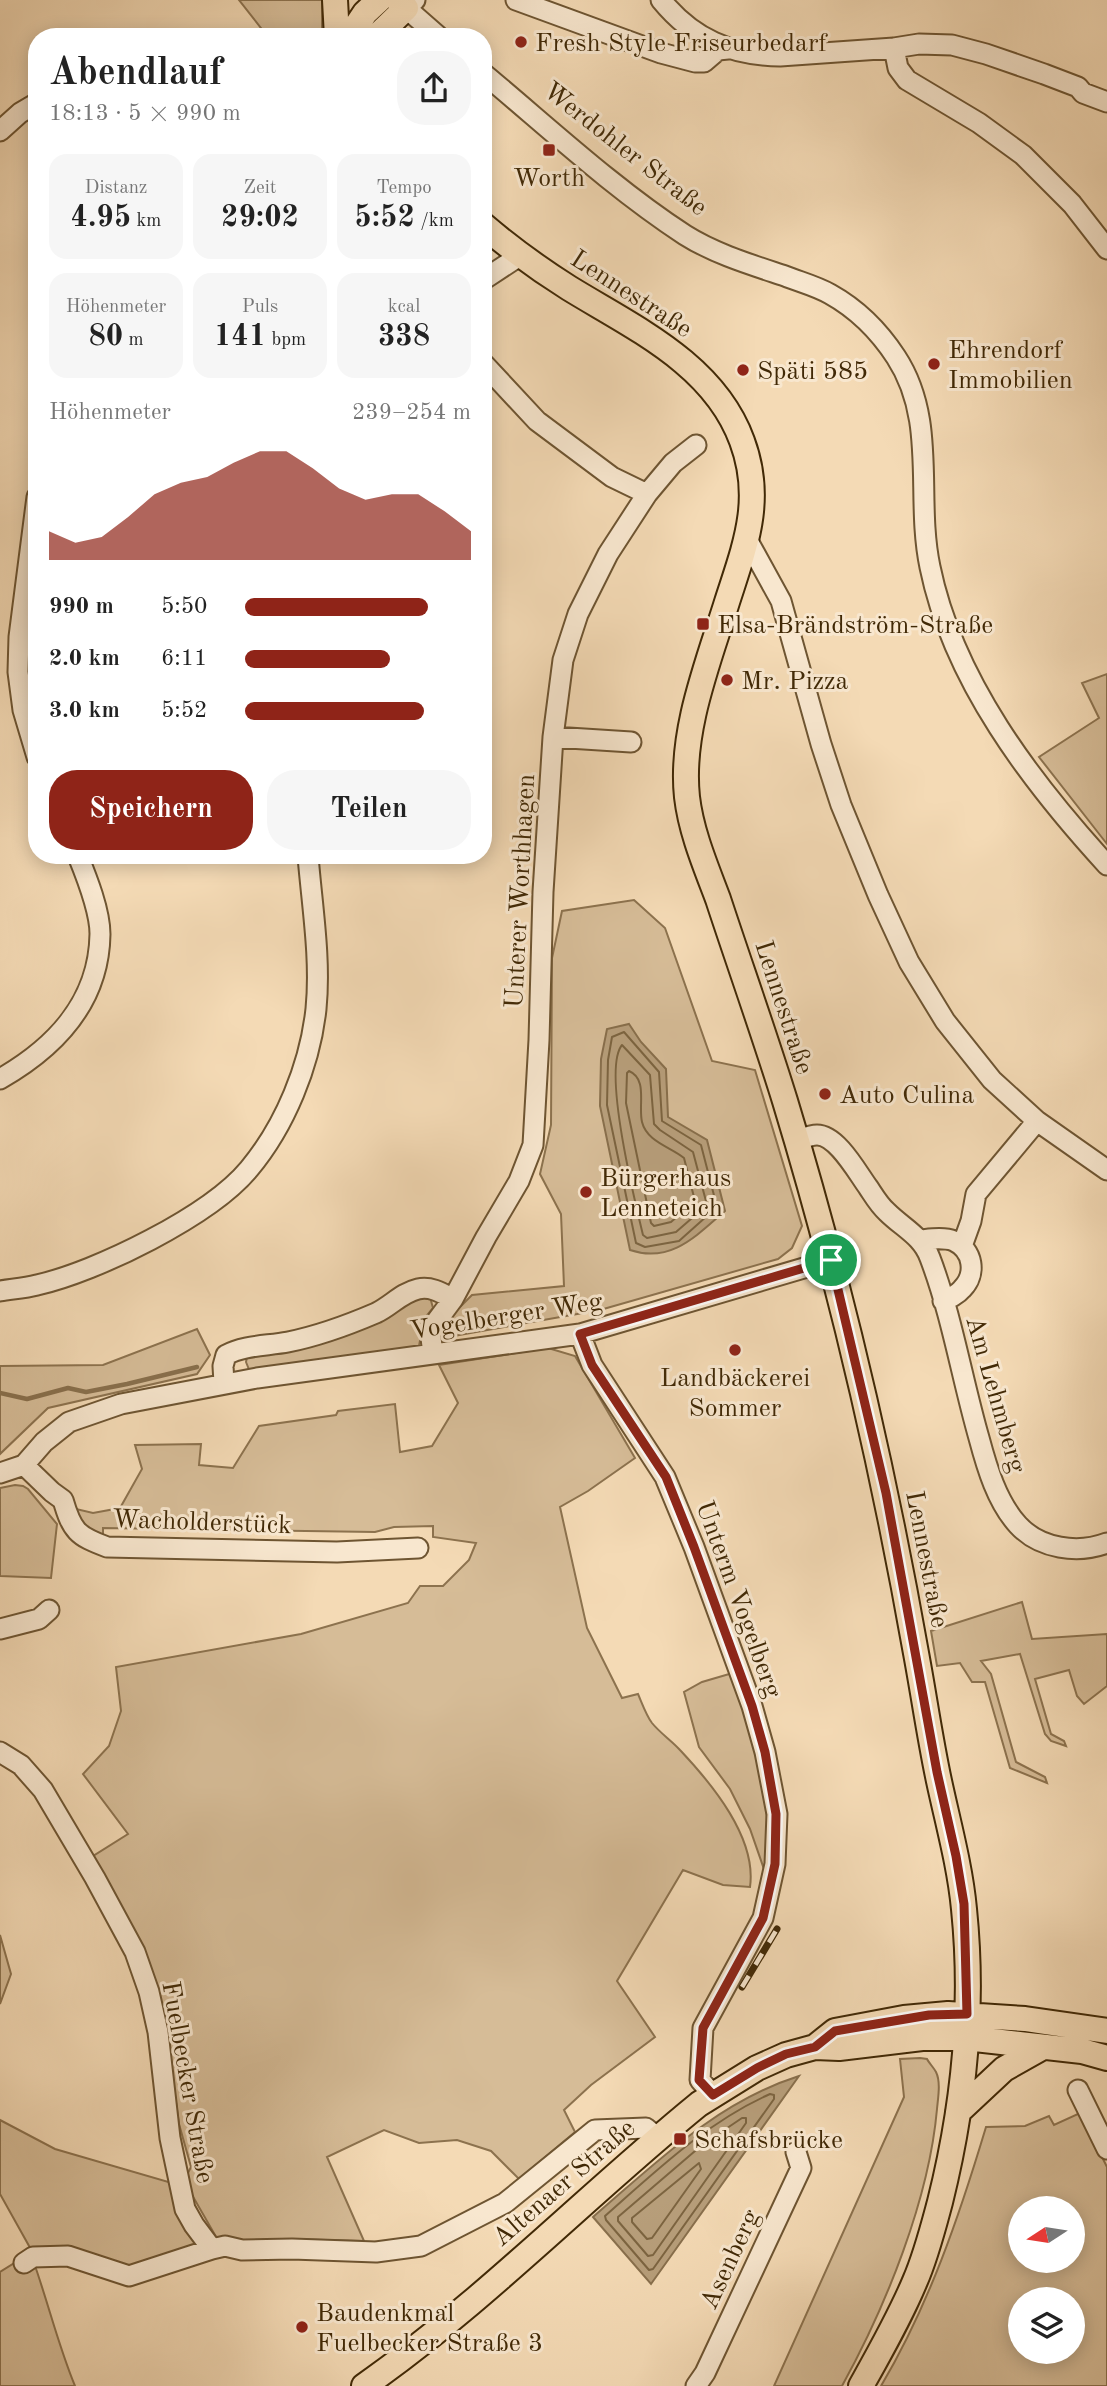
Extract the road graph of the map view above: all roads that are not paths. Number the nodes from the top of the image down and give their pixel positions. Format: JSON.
{"nodes":[{"id":1,"x":335,"y":0,"type":"edge"},
{"id":2,"x":379,"y":0,"type":"edge"},
{"id":3,"x":516,"y":0,"type":"edge"},
{"id":4,"x":661,"y":0,"type":"edge"},
{"id":5,"x":406,"y":3,"type":"edge"},
{"id":6,"x":337,"y":28,"type":"edge"},
{"id":7,"x":355,"y":28,"type":"edge"},
{"id":8,"x":384,"y":28,"type":"edge"},
{"id":9,"x":430,"y":28,"type":"edge"},
{"id":10,"x":894,"y":48,"type":"junction"},
{"id":11,"x":728,"y":49,"type":"junction"},
{"id":12,"x":492,"y":80,"type":"edge"},
{"id":13,"x":1107,"y":102,"type":"edge"},
{"id":14,"x":28,"y":108,"type":"edge"},
{"id":15,"x":0,"y":131,"type":"edge"},
{"id":16,"x":492,"y":232,"type":"edge"},
{"id":17,"x":1107,"y":249,"type":"edge"},
{"id":18,"x":521,"y":255,"type":"junction"},
{"id":19,"x":492,"y":274,"type":"edge"},
{"id":20,"x":492,"y":373,"type":"edge"},
{"id":21,"x":695,"y":445,"type":"dead end"},
{"id":22,"x":647,"y":494,"type":"junction"},
{"id":23,"x":748,"y":541,"type":"junction"},
{"id":24,"x":28,"y":567,"type":"edge"},
{"id":25,"x":28,"y":727,"type":"edge"},
{"id":26,"x":553,"y":737,"type":"junction"},
{"id":27,"x":631,"y":742,"type":"dead end"},
{"id":28,"x":82,"y":864,"type":"edge"},
{"id":29,"x":309,"y":864,"type":"edge"},
{"id":30,"x":1107,"y":866,"type":"edge"},
{"id":31,"x":0,"y":1079,"type":"edge"},
{"id":32,"x":1037,"y":1121,"type":"junction"},
{"id":33,"x":797,"y":1140,"type":"junction"},
{"id":34,"x":1107,"y":1170,"type":"edge"},
{"id":35,"x":920,"y":1240,"type":"junction"},
{"id":36,"x":962,"y":1246,"type":"junction"},
{"id":37,"x":831,"y":1260,"type":"junction"},
{"id":38,"x":0,"y":1291,"type":"edge"},
{"id":39,"x":453,"y":1298,"type":"junction"},
{"id":40,"x":943,"y":1301,"type":"junction"},
{"id":41,"x":580,"y":1334,"type":"junction"},
{"id":42,"x":433,"y":1354,"type":"junction"},
{"id":43,"x":225,"y":1383,"type":"junction"},
{"id":44,"x":24,"y":1465,"type":"junction"},
{"id":45,"x":0,"y":1473,"type":"edge"},
{"id":46,"x":1107,"y":1543,"type":"edge"},
{"id":47,"x":418,"y":1548,"type":"dead end"},
{"id":48,"x":49,"y":1610,"type":"dead end"},
{"id":49,"x":0,"y":1629,"type":"edge"},
{"id":50,"x":0,"y":1752,"type":"edge"},
{"id":51,"x":967,"y":2026,"type":"junction"},
{"id":52,"x":1107,"y":2031,"type":"edge"},
{"id":53,"x":1043,"y":2047,"type":"junction"},
{"id":54,"x":1107,"y":2058,"type":"edge"},
{"id":55,"x":1078,"y":2090,"type":"dead end"},
{"id":56,"x":713,"y":2095,"type":"junction"},
{"id":57,"x":958,"y":2112,"type":"junction"},
{"id":58,"x":658,"y":2138,"type":"junction"},
{"id":59,"x":1107,"y":2149,"type":"edge"},
{"id":60,"x":796,"y":2152,"type":"dead end"},
{"id":61,"x":212,"y":2249,"type":"junction"},
{"id":62,"x":24,"y":2263,"type":"dead end"},
{"id":63,"x":365,"y":2386,"type":"edge"},
{"id":64,"x":696,"y":2386,"type":"edge"},
{"id":65,"x":861,"y":2386,"type":"edge"}],
"edges":[{"from":1,"to":6,"type":"main road"},
{"from":2,"to":7,"type":"main road"},
{"from":3,"to":11,"type":"street"},
{"from":4,"to":11,"type":"street"},
{"from":5,"to":8,"type":"main road"},
{"from":5,"to":9,"type":"street"},
{"from":10,"to":11,"type":"street"},
{"from":10,"to":13,"type":"street"},
{"from":10,"to":17,"type":"street"},
{"from":12,"to":30,"type":"street","name":"Werdohler Straße"},
{"from":14,"to":15,"type":"street"},
{"from":16,"to":18,"type":"main road","name":"Lennestraße"},
{"from":18,"to":19,"type":"street"},
{"from":18,"to":23,"type":"main road","name":"Lennestraße"},
{"from":20,"to":22,"type":"street"},
{"from":21,"to":22,"type":"street","name":"Unterer Worthhagen"},
{"from":22,"to":26,"type":"street","name":"Unterer Worthhagen"},
{"from":23,"to":32,"type":"street"},
{"from":23,"to":33,"type":"main road","name":"Lennestraße"},
{"from":24,"to":25,"type":"street"},
{"from":26,"to":27,"type":"street"},
{"from":26,"to":39,"type":"street","name":"Unterer Worthhagen"},
{"from":28,"to":31,"type":"street"},
{"from":29,"to":38,"type":"street"},
{"from":32,"to":34,"type":"street"},
{"from":32,"to":36,"type":"street","name":"Am Lehmberg"},
{"from":33,"to":35,"type":"street","name":"Am Lehmberg"},
{"from":33,"to":37,"type":"main road","name":"Lennestraße"},
{"from":35,"to":36,"type":"street"},
{"from":35,"to":40,"type":"street","name":"Am Lehmberg"},
{"from":36,"to":40,"type":"street","name":"Am Lehmberg"},
{"from":37,"to":41,"type":"street","name":"Vogelberger Weg"},
{"from":37,"to":51,"type":"main road","name":"Lennestraße"},
{"from":39,"to":42,"type":"street","name":"Unterer Worthhagen"},
{"from":39,"to":43,"type":"street","name":"Vogelberger Weg"},
{"from":40,"to":46,"type":"street","name":"Am Lehmberg"},
{"from":41,"to":42,"type":"street","name":"Vogelberger Weg"},
{"from":41,"to":56,"type":"street","name":"Unterm Vogelberg"},
{"from":42,"to":43,"type":"street","name":"Vogelberger Weg"},
{"from":43,"to":44,"type":"street","name":"Vogelberger Weg"},
{"from":44,"to":45,"type":"street","name":"Vogelberger Weg"},
{"from":44,"to":47,"type":"street","name":"Wacholderstück"},
{"from":48,"to":49,"type":"street"},
{"from":50,"to":61,"type":"street","name":"Fuelbecker Straße"},
{"from":51,"to":52,"type":"main road","name":"Altenaer Straße"},
{"from":51,"to":53,"type":"main road","name":"Altenaer Straße"},
{"from":51,"to":56,"type":"main road","name":"Altenaer Straße"},
{"from":51,"to":57,"type":"main road","name":"Lennestraße"},
{"from":53,"to":54,"type":"main road","name":"Altenaer Straße"},
{"from":53,"to":57,"type":"main road"},
{"from":55,"to":59,"type":"street"},
{"from":56,"to":58,"type":"main road","name":"Altenaer Straße"},
{"from":57,"to":65,"type":"main road","name":"Lennestraße"},
{"from":58,"to":61,"type":"street"},
{"from":58,"to":63,"type":"main road","name":"Altenaer Straße"},
{"from":60,"to":64,"type":"street","name":"Asenberg"},
{"from":61,"to":62,"type":"street"}]}
